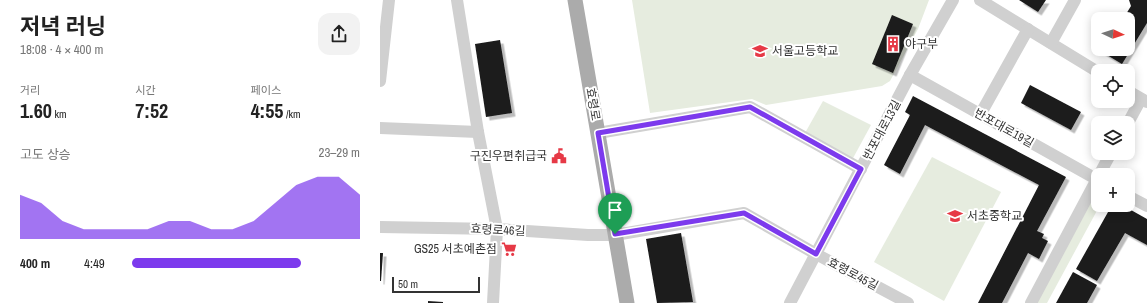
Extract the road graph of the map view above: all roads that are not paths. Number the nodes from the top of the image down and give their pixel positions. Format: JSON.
{"nodes":[{"id":1,"x":389,"y":0,"type":"edge"},
{"id":2,"x":457,"y":0,"type":"edge"},
{"id":3,"x":575,"y":0,"type":"edge"},
{"id":4,"x":953,"y":0,"type":"edge"},
{"id":5,"x":980,"y":0,"type":"edge"},
{"id":6,"x":1075,"y":0,"type":"edge"},
{"id":7,"x":1028,"y":29,"type":"junction"},
{"id":8,"x":1051,"y":43,"type":"junction"},
{"id":9,"x":1091,"y":68,"type":"edge"},
{"id":10,"x":910,"y":75,"type":"junction"},
{"id":11,"x":380,"y":81,"type":"edge"},
{"id":12,"x":1135,"y":95,"type":"edge"},
{"id":13,"x":1144,"y":100,"type":"edge"},
{"id":14,"x":980,"y":115,"type":"junction"},
{"id":15,"x":1133,"y":116,"type":"edge"},
{"id":16,"x":380,"y":128,"type":"edge"},
{"id":17,"x":478,"y":132,"type":"junction"},
{"id":18,"x":598,"y":133,"type":"junction"},
{"id":19,"x":861,"y":169,"type":"junction"},
{"id":20,"x":1091,"y":174,"type":"edge"},
{"id":21,"x":1091,"y":191,"type":"edge"},
{"id":22,"x":1135,"y":200,"type":"edge"},
{"id":23,"x":1147,"y":206,"type":"edge"},
{"id":24,"x":380,"y":227,"type":"edge"},
{"id":25,"x":497,"y":229,"type":"junction"},
{"id":26,"x":615,"y":234,"type":"junction"},
{"id":27,"x":816,"y":254,"type":"junction"},
{"id":28,"x":493,"y":303,"type":"edge"},
{"id":29,"x":627,"y":303,"type":"edge"},
{"id":30,"x":790,"y":303,"type":"edge"},
{"id":31,"x":908,"y":303,"type":"edge"},
{"id":32,"x":1031,"y":303,"type":"edge"}],
"edges":[{"from":1,"to":11,"type":"street"},
{"from":2,"to":17,"type":"street"},
{"from":3,"to":18,"type":"main road","name":"효령로"},
{"from":4,"to":10,"type":"street","name":"반포대로13길"},
{"from":5,"to":7,"type":"street"},
{"from":6,"to":8,"type":"street"},
{"from":7,"to":8,"type":"street"},
{"from":7,"to":14,"type":"street"},
{"from":8,"to":9,"type":"street"},
{"from":10,"to":14,"type":"street","name":"반포대로19길"},
{"from":10,"to":19,"type":"street","name":"반포대로13길"},
{"from":12,"to":13,"type":"street"},
{"from":13,"to":15,"type":"street"},
{"from":14,"to":20,"type":"street","name":"반포대로19길"},
{"from":16,"to":17,"type":"street"},
{"from":17,"to":25,"type":"street"},
{"from":18,"to":19,"type":"street"},
{"from":18,"to":26,"type":"main road","name":"효령로"},
{"from":19,"to":27,"type":"street","name":"반포대로13길"},
{"from":21,"to":32,"type":"street"},
{"from":22,"to":23,"type":"street"},
{"from":24,"to":25,"type":"street","name":"효령로46길"},
{"from":25,"to":26,"type":"street","name":"효령로46길"},
{"from":25,"to":28,"type":"street"},
{"from":26,"to":27,"type":"street","name":"효령로45길"},
{"from":26,"to":29,"type":"main road","name":"효령로"},
{"from":27,"to":30,"type":"street","name":"반포대로13길"},
{"from":27,"to":31,"type":"street","name":"효령로45길"}]}
